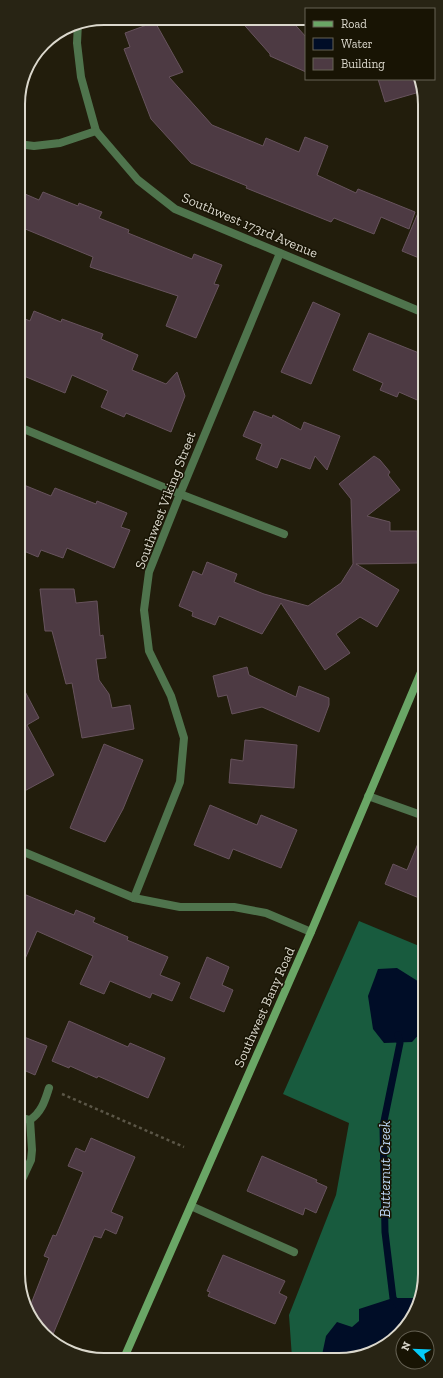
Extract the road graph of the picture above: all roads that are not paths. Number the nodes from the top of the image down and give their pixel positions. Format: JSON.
{"nodes":[{"id":1,"x":78,"y":30,"type":"edge"},
{"id":2,"x":96,"y":131,"type":"junction"},
{"id":3,"x":25,"y":145,"type":"edge"},
{"id":4,"x":280,"y":253,"type":"junction"},
{"id":5,"x":418,"y":310,"type":"edge"},
{"id":6,"x":25,"y":429,"type":"edge"},
{"id":7,"x":180,"y":494,"type":"junction"},
{"id":8,"x":284,"y":534,"type":"dead end"},
{"id":9,"x":418,"y":679,"type":"edge"},
{"id":10,"x":368,"y":796,"type":"junction"},
{"id":11,"x":418,"y":814,"type":"edge"},
{"id":12,"x":25,"y":853,"type":"edge"},
{"id":13,"x":134,"y":898,"type":"junction"},
{"id":14,"x":311,"y":932,"type":"junction"},
{"id":15,"x":53,"y":1090,"type":"road end"},
{"id":16,"x":25,"y":1119,"type":"edge"},
{"id":17,"x":30,"y":1120,"type":"junction"},
{"id":18,"x":25,"y":1174,"type":"edge"},
{"id":19,"x":191,"y":1206,"type":"junction"},
{"id":20,"x":294,"y":1252,"type":"dead end"},
{"id":21,"x":126,"y":1353,"type":"edge"}],
"edges":[{"from":1,"to":2,"type":"street"},
{"from":2,"to":3,"type":"street"},
{"from":2,"to":4,"type":"street","name":"Southwest 173rd Avenue"},
{"from":4,"to":5,"type":"street","name":"Southwest 173rd Avenue"},
{"from":4,"to":7,"type":"street","name":"Southwest Viking Street"},
{"from":6,"to":7,"type":"street"},
{"from":7,"to":8,"type":"street"},
{"from":7,"to":13,"type":"street","name":"Southwest Viking Street"},
{"from":9,"to":10,"type":"street","name":"Southwest Bany Road"},
{"from":10,"to":11,"type":"street"},
{"from":10,"to":14,"type":"street","name":"Southwest Bany Road"},
{"from":12,"to":13,"type":"street"},
{"from":13,"to":14,"type":"street"},
{"from":14,"to":19,"type":"street","name":"Southwest Bany Road"},
{"from":15,"to":17,"type":"street"},
{"from":16,"to":17,"type":"street"},
{"from":17,"to":18,"type":"street"},
{"from":19,"to":20,"type":"street"},
{"from":19,"to":21,"type":"street","name":"Southwest Bany Road"}]}
